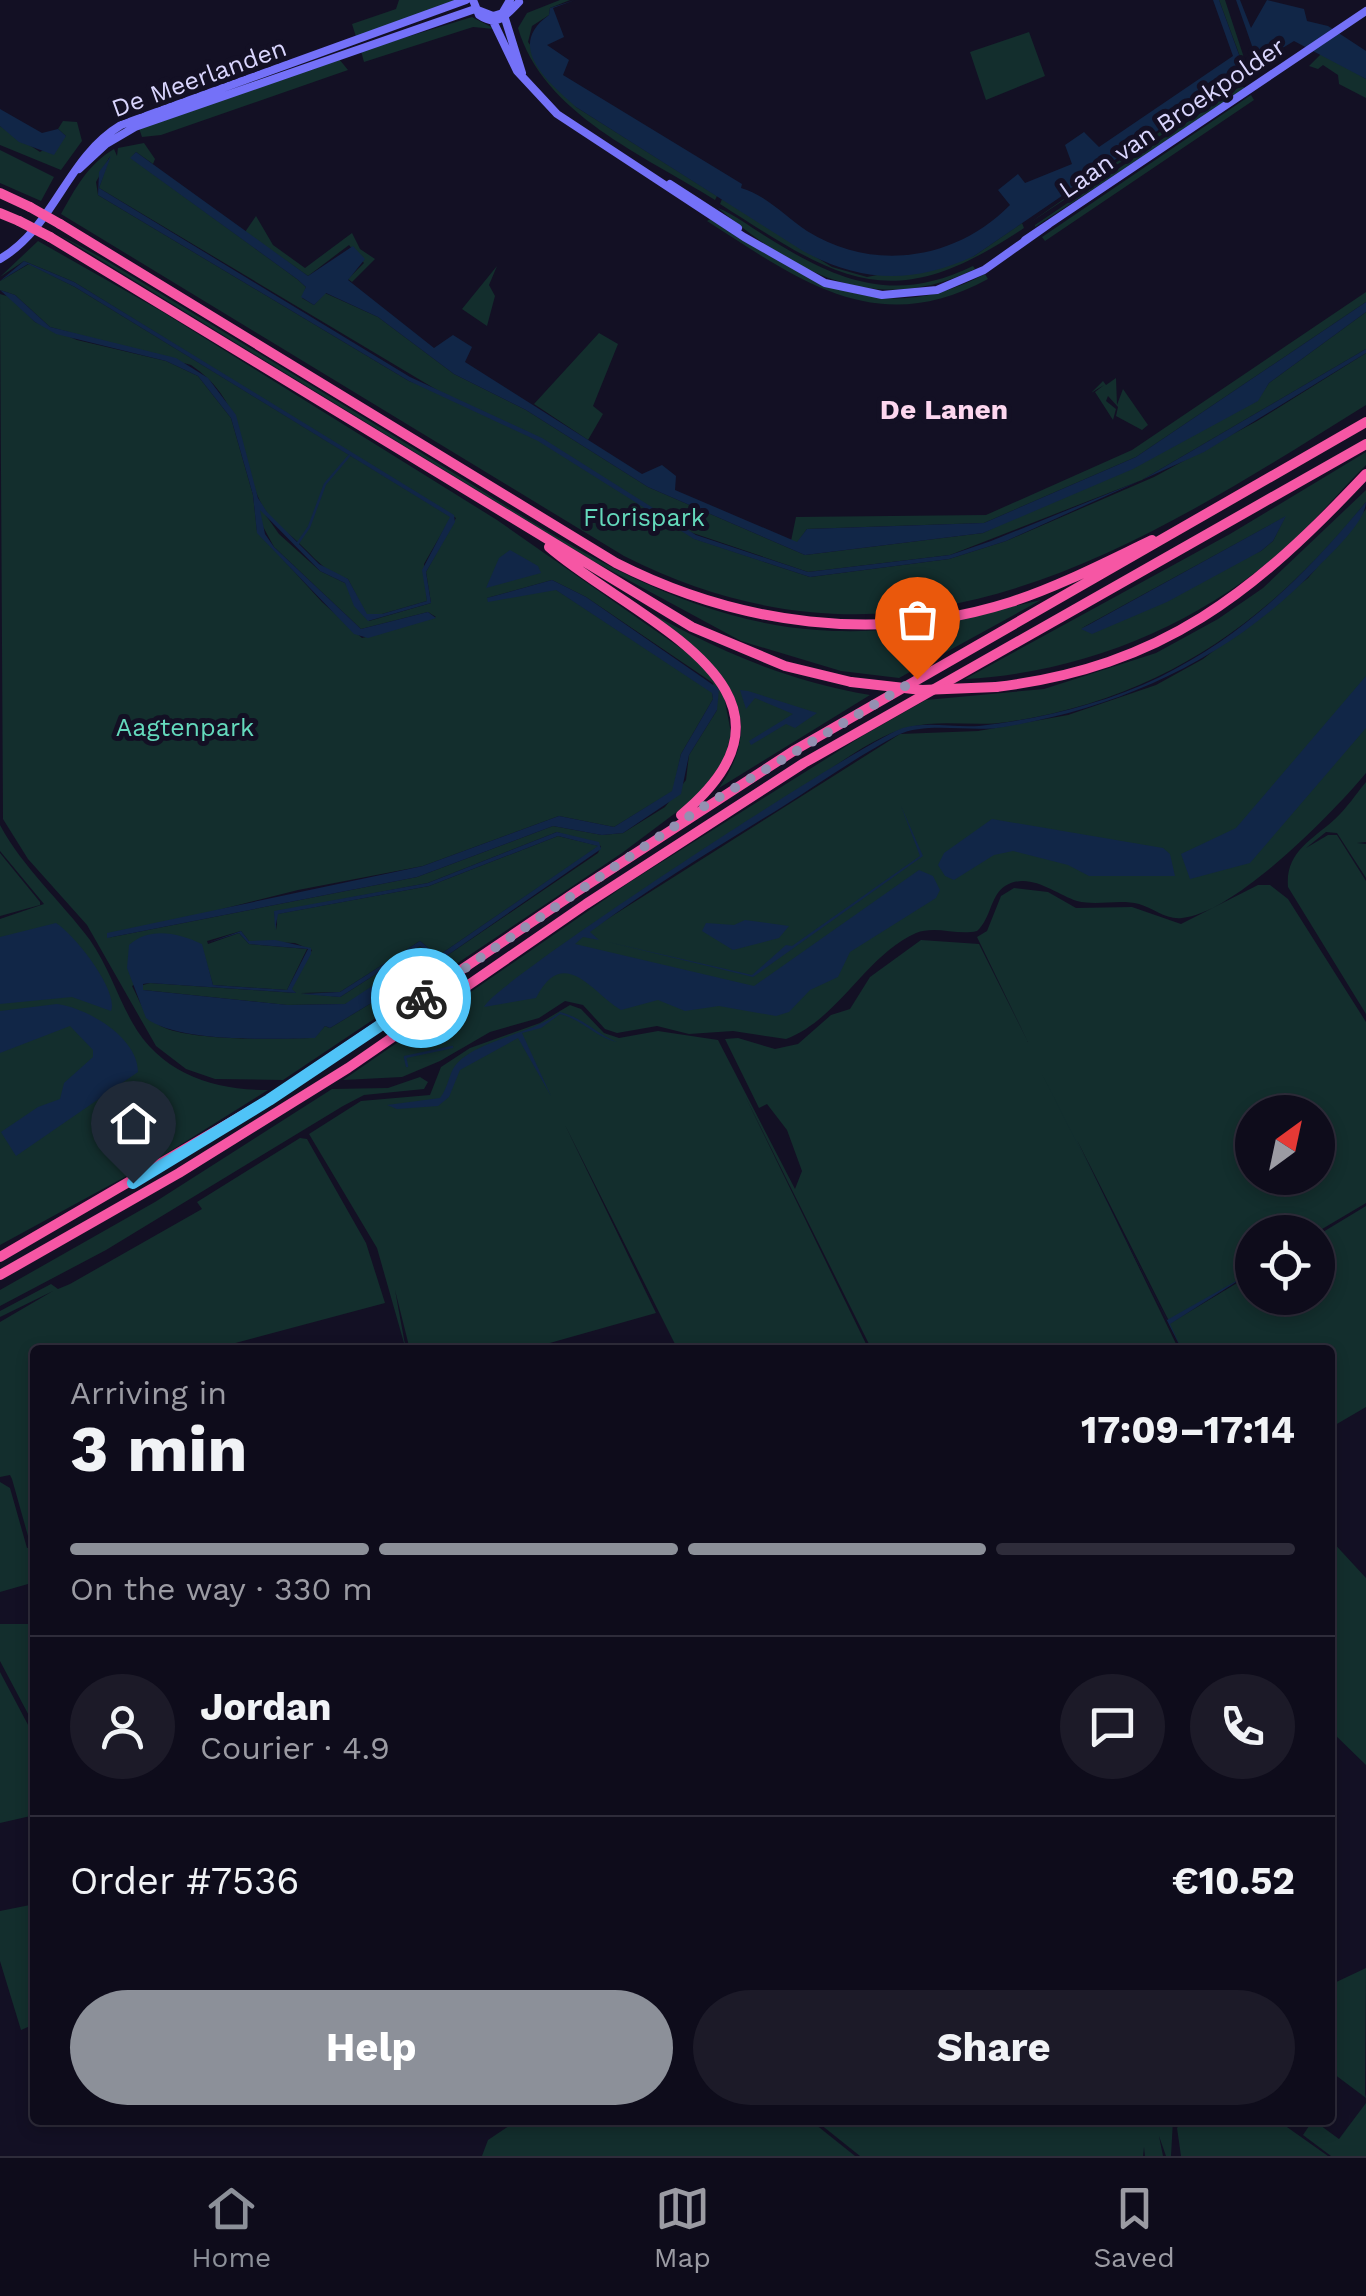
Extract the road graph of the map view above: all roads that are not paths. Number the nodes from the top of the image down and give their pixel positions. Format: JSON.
{"nodes":[{"id":1,"x":514,"y":1,"type":"edge"},
{"id":2,"x":473,"y":6,"type":"edge"},
{"id":3,"x":1366,"y":11,"type":"edge"},
{"id":4,"x":504,"y":15,"type":"junction"},
{"id":5,"x":493,"y":21,"type":"junction"},
{"id":6,"x":522,"y":73,"type":"junction"},
{"id":7,"x":72,"y":174,"type":"junction"},
{"id":8,"x":0,"y":193,"type":"edge"},
{"id":9,"x":0,"y":213,"type":"edge"},
{"id":10,"x":0,"y":259,"type":"edge"},
{"id":11,"x":1366,"y":422,"type":"edge"},
{"id":12,"x":1366,"y":444,"type":"edge"},
{"id":13,"x":1366,"y":474,"type":"edge"},
{"id":14,"x":521,"y":523,"type":"junction"},
{"id":15,"x":1186,"y":527,"type":"junction"},
{"id":16,"x":639,"y":849,"type":"junction"},
{"id":17,"x":0,"y":1257,"type":"edge"},
{"id":18,"x":0,"y":1278,"type":"edge"}],
"edges":[{"from":1,"to":4,"type":"main road"},
{"from":2,"to":4,"type":"main road"},
{"from":2,"to":5,"type":"main road"},
{"from":2,"to":7,"type":"main road","name":"De Meerlanden"},
{"from":2,"to":7,"type":"main road","name":"De Meerlanden"},
{"from":3,"to":6,"type":"main road","name":"Laan van Broekpolder"},
{"from":4,"to":5,"type":"main road"},
{"from":4,"to":6,"type":"main road","name":"Laan van Broekpolder"},
{"from":5,"to":6,"type":"main road","name":"Laan van Broekpolder"},
{"from":7,"to":10,"type":"main road"},
{"from":8,"to":15,"type":"highway","bridge":true},
{"from":9,"to":14,"type":"highway","bridge":true},
{"from":11,"to":15,"type":"highway"},
{"from":12,"to":18,"type":"highway"},
{"from":13,"to":14,"type":"highway","bridge":true},
{"from":14,"to":16,"type":"highway"},
{"from":15,"to":16,"type":"highway"},
{"from":16,"to":17,"type":"highway"}]}
